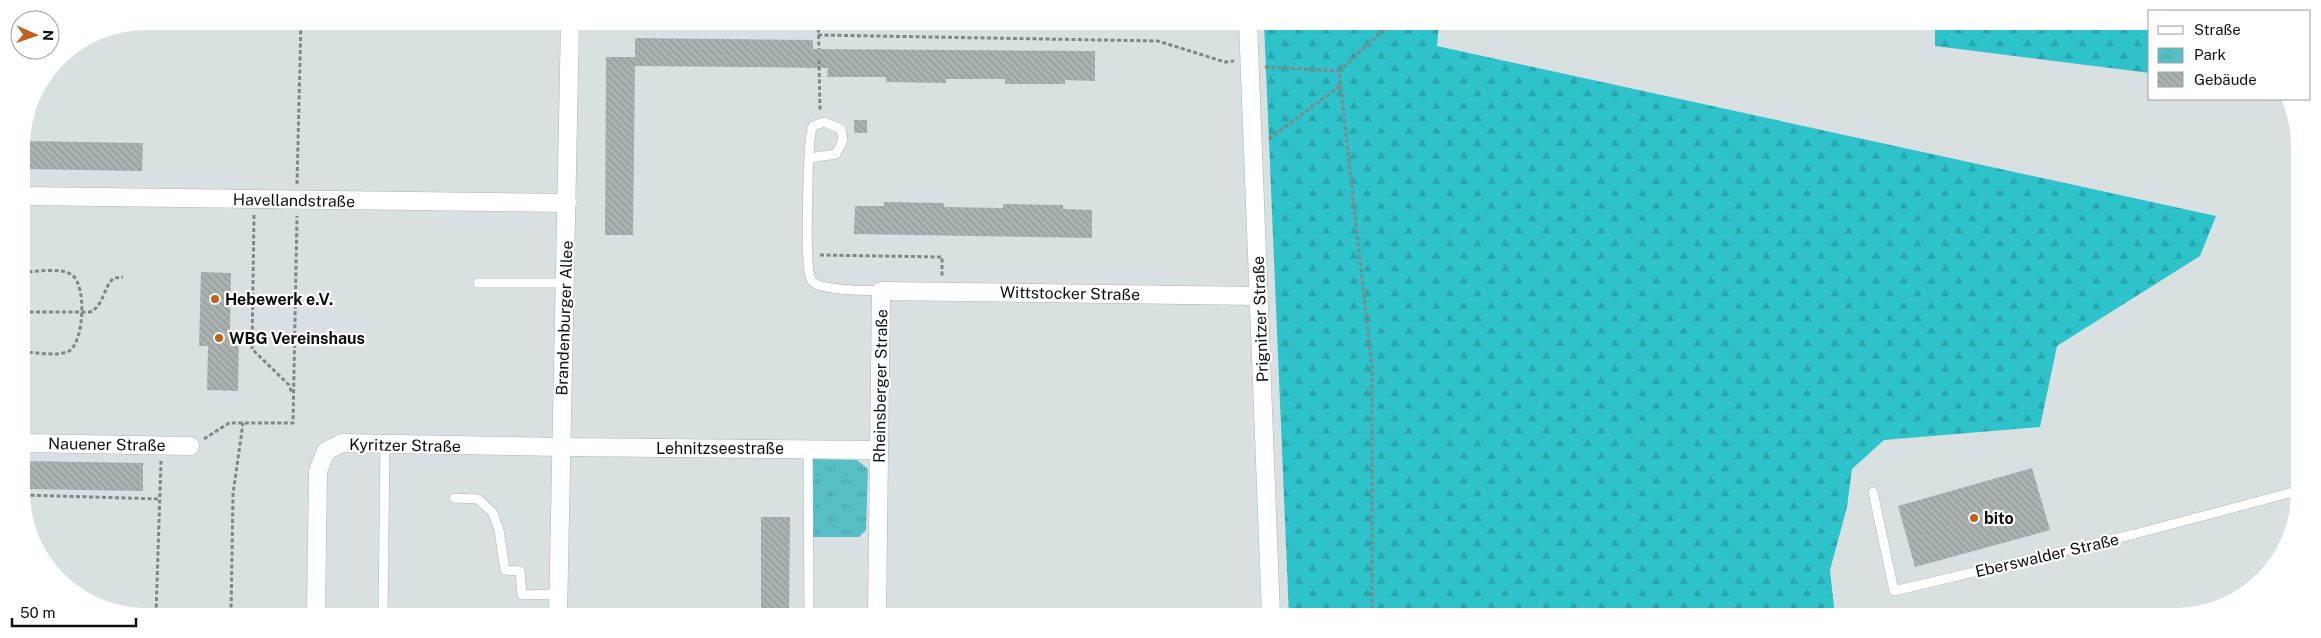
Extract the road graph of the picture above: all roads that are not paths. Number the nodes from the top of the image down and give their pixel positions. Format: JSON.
{"nodes":[{"id":1,"x":570,"y":30,"type":"edge"},
{"id":2,"x":1248,"y":30,"type":"edge"},
{"id":3,"x":809,"y":158,"type":"junction"},
{"id":4,"x":30,"y":196,"type":"edge"},
{"id":5,"x":567,"y":203,"type":"junction"},
{"id":6,"x":478,"y":283,"type":"dead end"},
{"id":7,"x":565,"y":283,"type":"junction"},
{"id":8,"x":881,"y":291,"type":"junction"},
{"id":9,"x":1259,"y":296,"type":"junction"},
{"id":10,"x":30,"y":443,"type":"edge"},
{"id":11,"x":386,"y":444,"type":"junction"},
{"id":12,"x":190,"y":446,"type":"road end"},
{"id":13,"x":560,"y":448,"type":"junction"},
{"id":14,"x":808,"y":449,"type":"junction"},
{"id":15,"x":879,"y":450,"type":"junction"},
{"id":16,"x":1873,"y":492,"type":"dead end"},
{"id":17,"x":2291,"y":493,"type":"edge"},
{"id":18,"x":454,"y":498,"type":"dead end"},
{"id":19,"x":558,"y":594,"type":"junction"},
{"id":20,"x":316,"y":608,"type":"edge"},
{"id":21,"x":382,"y":608,"type":"edge"},
{"id":22,"x":558,"y":608,"type":"edge"},
{"id":23,"x":809,"y":608,"type":"edge"},
{"id":24,"x":877,"y":608,"type":"edge"},
{"id":25,"x":1271,"y":608,"type":"edge"}],
"edges":[{"from":1,"to":5,"type":"street","name":"Brandenburger Allee"},
{"from":2,"to":9,"type":"street","name":"Prignitzer Straße"},
{"from":3,"to":3,"type":"lane","name":"Rheinsberger Straße"},
{"from":3,"to":8,"type":"lane","name":"Rheinsberger Straße"},
{"from":4,"to":5,"type":"street","name":"Havellandstraße"},
{"from":5,"to":7,"type":"street","name":"Brandenburger Allee"},
{"from":6,"to":7,"type":"lane"},
{"from":7,"to":13,"type":"street","name":"Brandenburger Allee"},
{"from":8,"to":9,"type":"street","name":"Wittstocker Straße"},
{"from":8,"to":15,"type":"street","name":"Rheinsberger Straße"},
{"from":9,"to":25,"type":"street","name":"Prignitzer Straße"},
{"from":10,"to":12,"type":"street","name":"Nauener Straße"},
{"from":11,"to":13,"type":"street","name":"Kyritzer Straße"},
{"from":11,"to":20,"type":"street","name":"Kyritzer Straße"},
{"from":11,"to":21,"type":"lane"},
{"from":13,"to":14,"type":"street","name":"Lehnitzseestraße"},
{"from":13,"to":19,"type":"street","name":"Brandenburger Allee"},
{"from":14,"to":15,"type":"street","name":"Lehnitzseestraße"},
{"from":14,"to":23,"type":"lane"},
{"from":15,"to":24,"type":"street","name":"Rheinsberger Straße"},
{"from":16,"to":17,"type":"lane","name":"Eberswalder Straße"},
{"from":18,"to":19,"type":"lane"},
{"from":19,"to":22,"type":"street","name":"Brandenburger Allee"}]}
